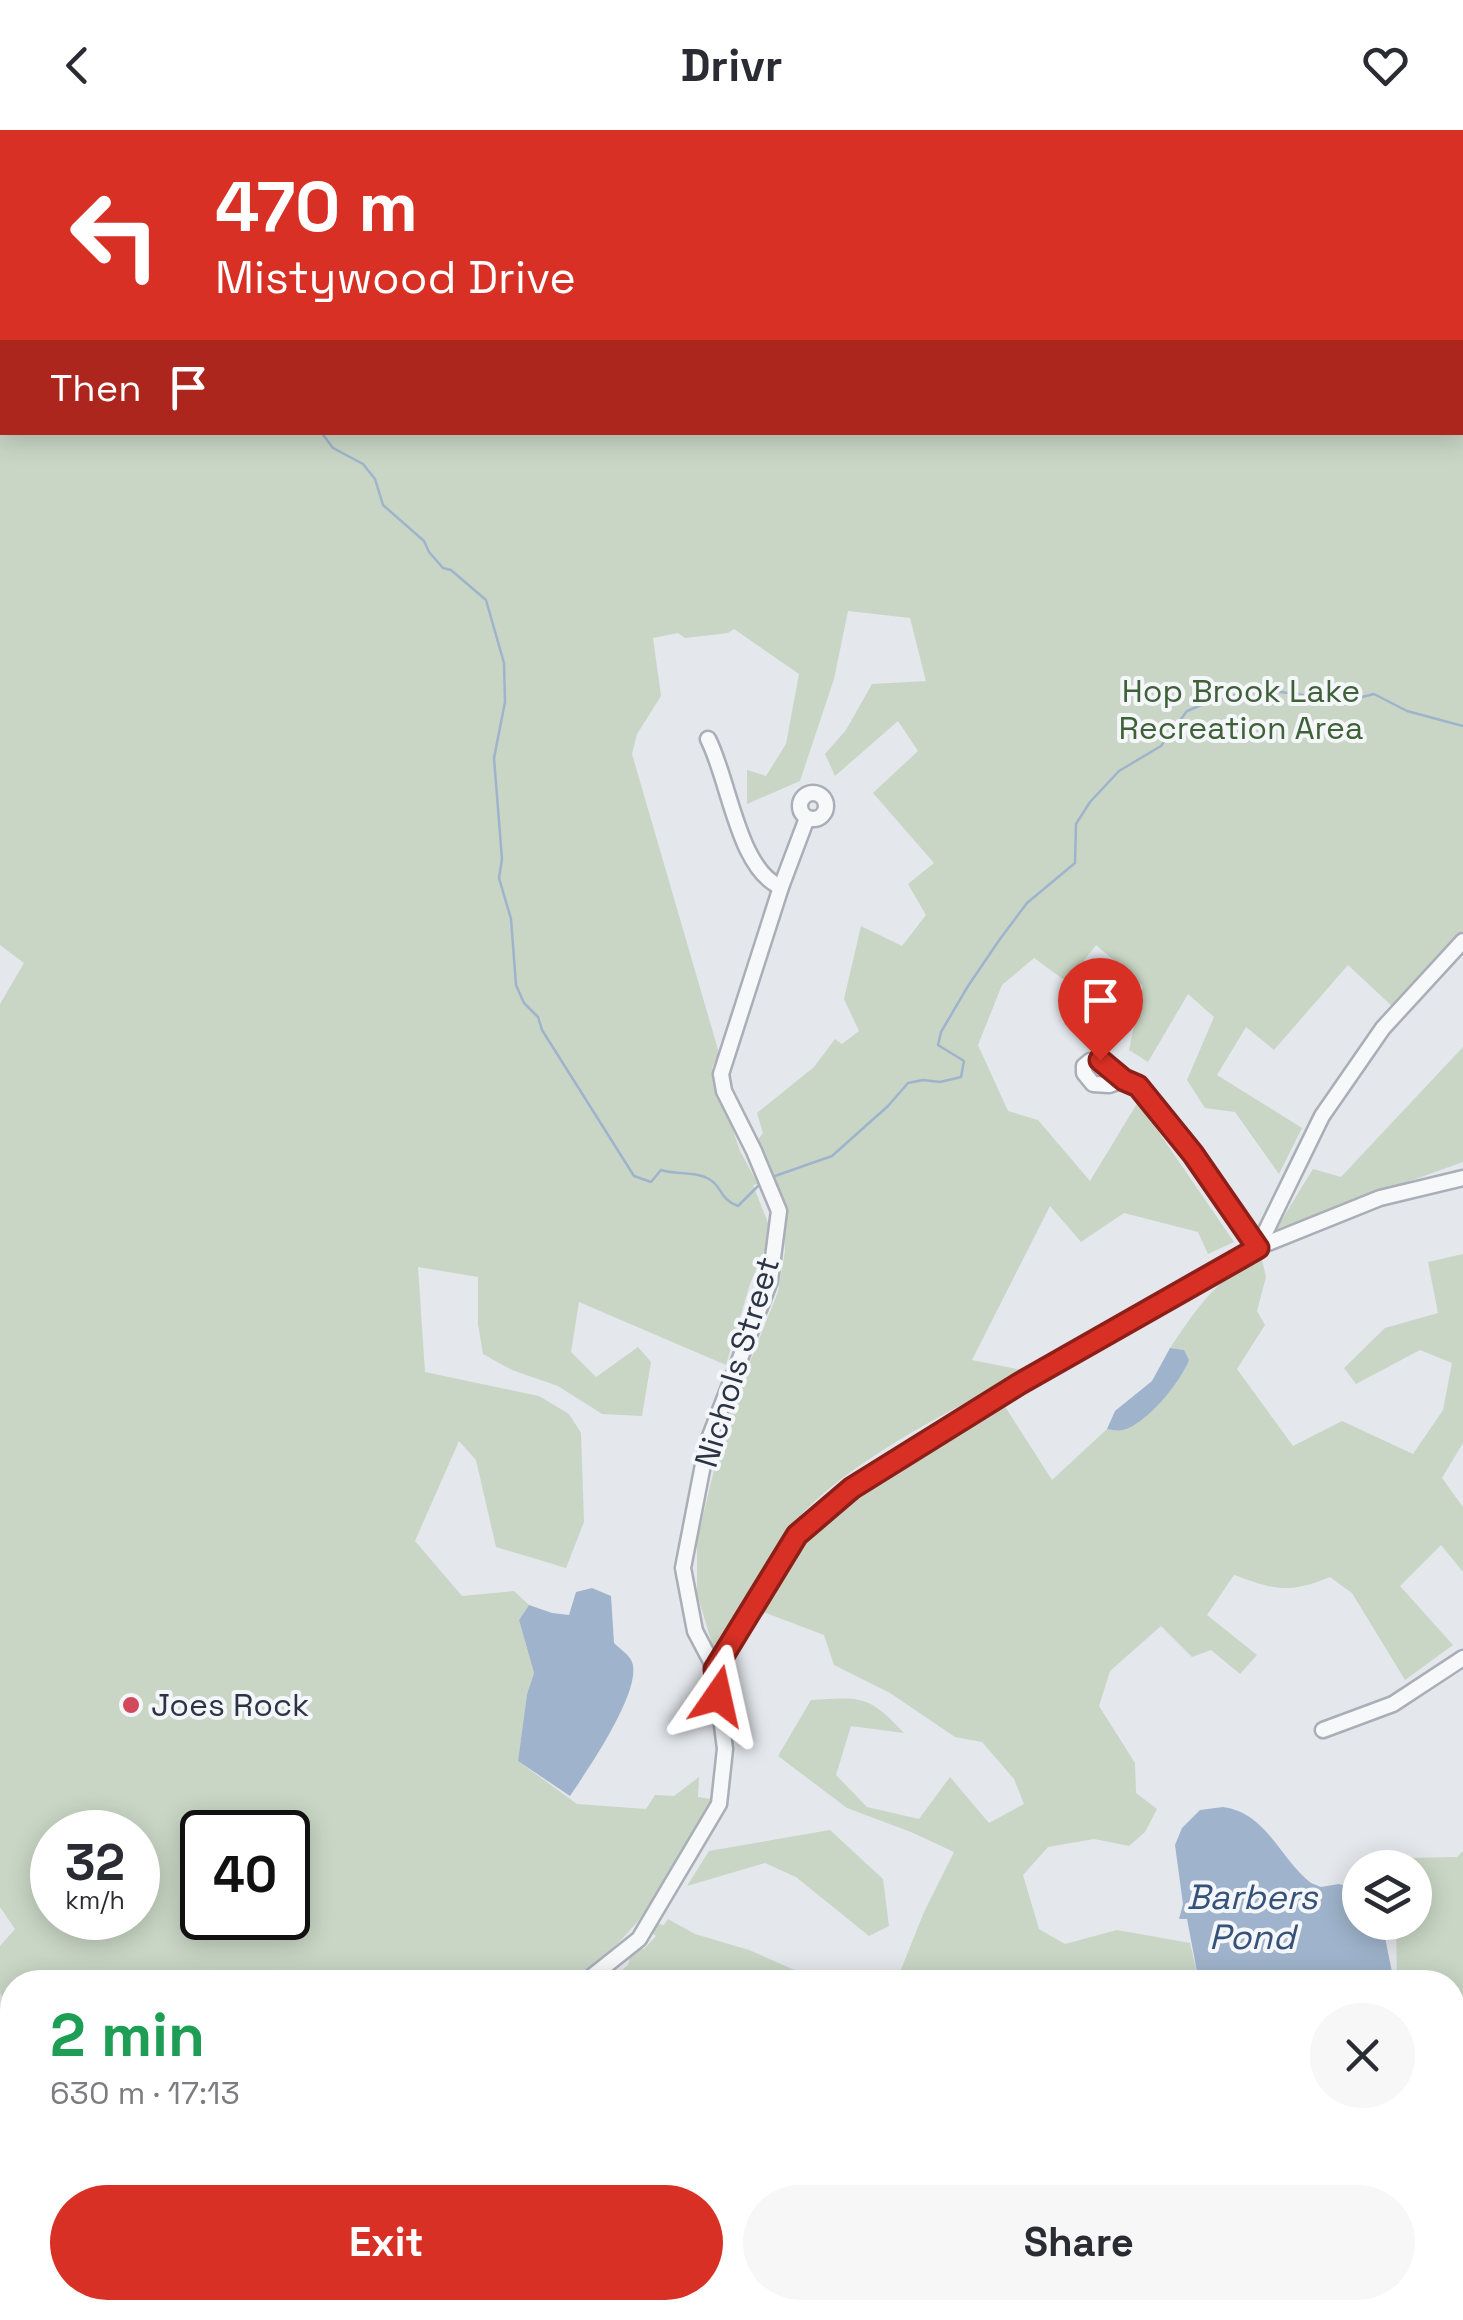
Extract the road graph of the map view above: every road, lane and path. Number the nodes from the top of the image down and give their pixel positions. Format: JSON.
{"nodes":[{"id":1,"x":708,"y":739,"type":"dead end"},
{"id":2,"x":807,"y":818,"type":"dead end"},
{"id":3,"x":780,"y":887,"type":"junction"},
{"id":4,"x":1463,"y":941,"type":"edge"},
{"id":5,"x":1124,"y":1080,"type":"dead end"},
{"id":6,"x":1463,"y":1178,"type":"edge"},
{"id":7,"x":1258,"y":1248,"type":"junction"},
{"id":8,"x":1463,"y":1658,"type":"edge"},
{"id":9,"x":715,"y":1669,"type":"junction"},
{"id":10,"x":1323,"y":1730,"type":"dead end"},
{"id":11,"x":600,"y":1970,"type":"edge"}],
"edges":[{"from":1,"to":3,"type":"street"},
{"from":2,"to":3,"type":"street"},
{"from":3,"to":9,"type":"street","name":"Nichols Street"},
{"from":4,"to":7,"type":"street"},
{"from":5,"to":7,"type":"street"},
{"from":6,"to":7,"type":"street"},
{"from":7,"to":9,"type":"street"},
{"from":8,"to":10,"type":"street"},
{"from":9,"to":11,"type":"street","name":"Nichols Street"}]}
